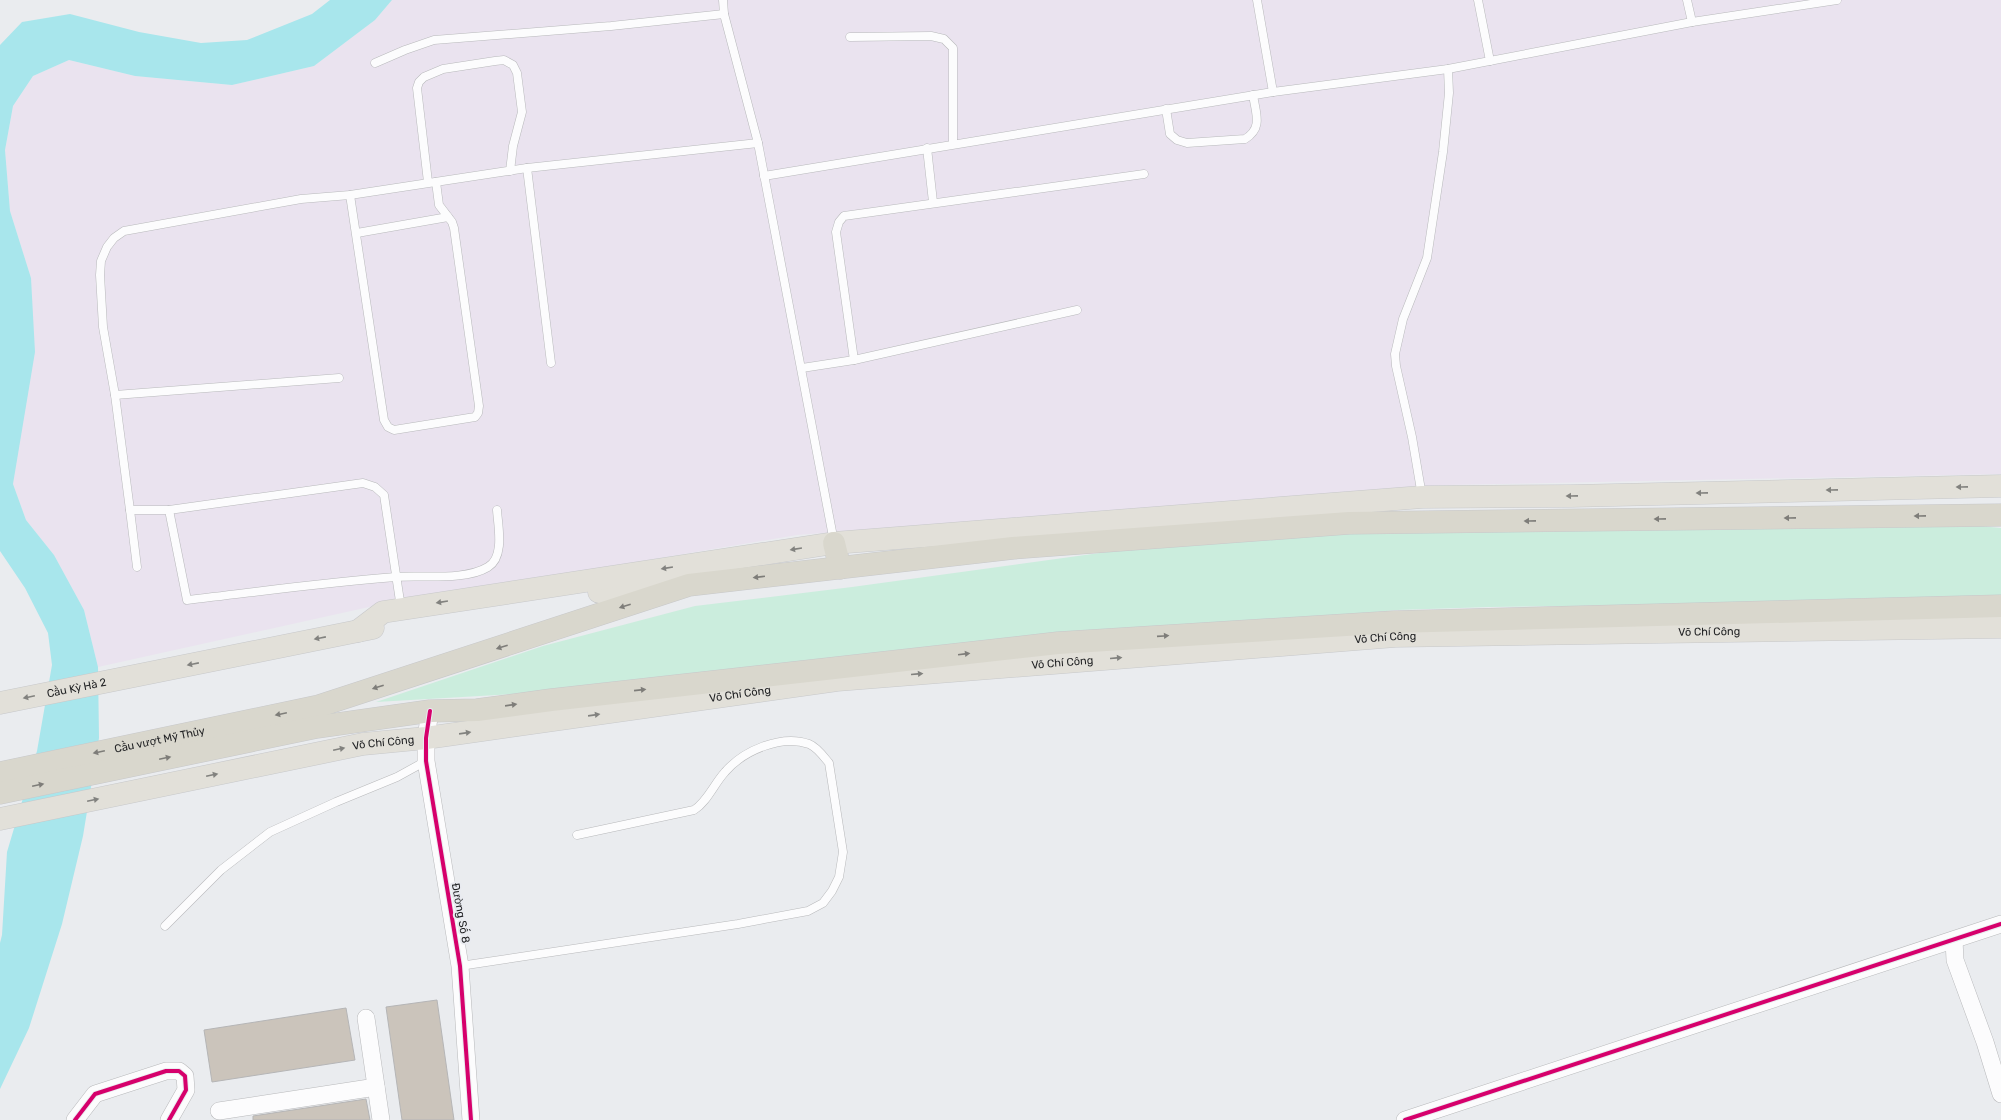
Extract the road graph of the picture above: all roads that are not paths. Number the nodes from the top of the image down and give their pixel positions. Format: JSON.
{"nodes":[{"id":1,"x":723,"y":0,"type":"edge"},
{"id":2,"x":1257,"y":0,"type":"edge"},
{"id":3,"x":1478,"y":0,"type":"edge"},
{"id":4,"x":1686,"y":0,"type":"edge"},
{"id":5,"x":1837,"y":0,"type":"edge"},
{"id":6,"x":1796,"y":3,"type":"edge"},
{"id":7,"x":724,"y":14,"type":"junction"},
{"id":8,"x":1692,"y":22,"type":"junction"},
{"id":9,"x":850,"y":37,"type":"dead end"},
{"id":10,"x":1490,"y":61,"type":"junction"},
{"id":11,"x":375,"y":63,"type":"dead end"},
{"id":12,"x":1448,"y":69,"type":"junction"},
{"id":13,"x":1273,"y":92,"type":"junction"},
{"id":14,"x":1253,"y":96,"type":"junction"},
{"id":15,"x":1166,"y":110,"type":"junction"},
{"id":16,"x":758,"y":143,"type":"junction"},
{"id":17,"x":953,"y":144,"type":"junction"},
{"id":18,"x":927,"y":148,"type":"junction"},
{"id":19,"x":527,"y":168,"type":"junction"},
{"id":20,"x":510,"y":171,"type":"junction"},
{"id":21,"x":1144,"y":174,"type":"dead end"},
{"id":22,"x":764,"y":176,"type":"junction"},
{"id":23,"x":428,"y":182,"type":"junction"},
{"id":24,"x":436,"y":182,"type":"junction"},
{"id":25,"x":350,"y":195,"type":"junction"},
{"id":26,"x":933,"y":202,"type":"junction"},
{"id":27,"x":448,"y":217,"type":"junction"},
{"id":28,"x":357,"y":233,"type":"junction"},
{"id":29,"x":1077,"y":310,"type":"dead end"},
{"id":30,"x":854,"y":360,"type":"junction"},
{"id":31,"x":552,"y":363,"type":"dead end"},
{"id":32,"x":802,"y":368,"type":"junction"},
{"id":33,"x":339,"y":378,"type":"dead end"},
{"id":34,"x":115,"y":395,"type":"junction"},
{"id":35,"x":2001,"y":486,"type":"edge"},
{"id":36,"x":1422,"y":496,"type":"junction"},
{"id":37,"x":130,"y":510,"type":"junction"},
{"id":38,"x":169,"y":510,"type":"junction"},
{"id":39,"x":497,"y":510,"type":"dead end"},
{"id":40,"x":2001,"y":515,"type":"edge"},
{"id":41,"x":834,"y":543,"type":"junction"},
{"id":42,"x":137,"y":567,"type":"dead end"},
{"id":43,"x":840,"y":568,"type":"junction"},
{"id":44,"x":396,"y":577,"type":"junction"},
{"id":45,"x":689,"y":585,"type":"junction"},
{"id":46,"x":2001,"y":606,"type":"edge"},
{"id":47,"x":401,"y":608,"type":"junction"},
{"id":48,"x":2001,"y":627,"type":"edge"},
{"id":49,"x":358,"y":631,"type":"junction"},
{"id":50,"x":2,"y":703,"type":"edge"},
{"id":51,"x":430,"y":711,"type":"junction"},
{"id":52,"x":318,"y":717,"type":"junction"},
{"id":53,"x":426,"y":738,"type":"junction"},
{"id":54,"x":426,"y":761,"type":"junction"},
{"id":55,"x":0,"y":773,"type":"edge"},
{"id":56,"x":0,"y":793,"type":"edge"},
{"id":57,"x":0,"y":819,"type":"edge"},
{"id":58,"x":577,"y":835,"type":"dead end"},
{"id":59,"x":2001,"y":924,"type":"edge"},
{"id":60,"x":165,"y":926,"type":"dead end"},
{"id":61,"x":1954,"y":940,"type":"junction"},
{"id":62,"x":460,"y":966,"type":"junction"},
{"id":63,"x":366,"y":1018,"type":"dead end"},
{"id":64,"x":376,"y":1087,"type":"junction"},
{"id":65,"x":2001,"y":1094,"type":"edge"},
{"id":66,"x":219,"y":1111,"type":"dead end"},
{"id":67,"x":75,"y":1120,"type":"edge"},
{"id":68,"x":168,"y":1120,"type":"edge"},
{"id":69,"x":381,"y":1120,"type":"edge"},
{"id":70,"x":471,"y":1120,"type":"edge"},
{"id":71,"x":1406,"y":1120,"type":"edge"}],
"edges":[{"from":1,"to":7,"type":"lane"},
{"from":2,"to":13,"type":"lane"},
{"from":3,"to":10,"type":"lane"},
{"from":4,"to":8,"type":"lane"},
{"from":5,"to":6,"type":"lane"},
{"from":6,"to":8,"type":"lane"},
{"from":7,"to":11,"type":"lane"},
{"from":7,"to":16,"type":"lane"},
{"from":8,"to":10,"type":"lane"},
{"from":9,"to":17,"type":"lane"},
{"from":10,"to":12,"type":"lane"},
{"from":12,"to":13,"type":"lane"},
{"from":12,"to":36,"type":"lane"},
{"from":13,"to":14,"type":"lane"},
{"from":14,"to":15,"type":"lane"},
{"from":14,"to":15,"type":"lane"},
{"from":15,"to":17,"type":"lane"},
{"from":16,"to":19,"type":"lane"},
{"from":16,"to":22,"type":"lane"},
{"from":17,"to":18,"type":"lane"},
{"from":18,"to":22,"type":"lane"},
{"from":18,"to":26,"type":"lane"},
{"from":19,"to":20,"type":"lane"},
{"from":19,"to":31,"type":"lane"},
{"from":20,"to":23,"type":"lane"},
{"from":20,"to":24,"type":"lane"},
{"from":21,"to":26,"type":"lane"},
{"from":22,"to":32,"type":"lane"},
{"from":23,"to":24,"type":"lane"},
{"from":23,"to":25,"type":"lane"},
{"from":24,"to":27,"type":"lane"},
{"from":25,"to":28,"type":"lane"},
{"from":25,"to":34,"type":"lane"},
{"from":26,"to":30,"type":"lane"},
{"from":27,"to":28,"type":"lane"},
{"from":27,"to":28,"type":"lane"},
{"from":29,"to":30,"type":"lane"},
{"from":30,"to":32,"type":"lane"},
{"from":32,"to":41,"type":"lane"},
{"from":33,"to":34,"type":"lane"},
{"from":34,"to":37,"type":"lane"},
{"from":35,"to":36,"type":"main road","one_way":true},
{"from":36,"to":41,"type":"main road"},
{"from":37,"to":38,"type":"lane"},
{"from":37,"to":42,"type":"lane"},
{"from":38,"to":44,"type":"lane"},
{"from":38,"to":44,"type":"lane"},
{"from":39,"to":44,"type":"lane"},
{"from":40,"to":43,"type":"highway","one_way":true},
{"from":41,"to":43,"type":"highway"},
{"from":41,"to":47,"type":"main road","one_way":true},
{"from":43,"to":45,"type":"highway","one_way":true},
{"from":44,"to":47,"type":"lane"},
{"from":45,"to":49,"type":"main road"},
{"from":45,"to":52,"type":"highway","one_way":true},
{"from":51,"to":46,"type":"highway","name":"Võ Chí Công","one_way":true},
{"from":47,"to":49,"type":"main road"},
{"from":53,"to":48,"type":"main road","name":"Võ Chí Công","one_way":true},
{"from":49,"to":50,"type":"main road","name":"Cầu Kỳ Hà 2","one_way":true},
{"from":51,"to":52,"type":"highway","name":"Võ Chí Công"},
{"from":51,"to":53,"type":"street","name":"Đường Số 8"},
{"from":52,"to":55,"type":"highway","name":"Cầu vượt Mỹ Thủy","one_way":true},
{"from":56,"to":52,"type":"highway","name":"Cầu vượt Mỹ Thủy","one_way":true},
{"from":53,"to":54,"type":"street","name":"Đường Số 8"},
{"from":57,"to":53,"type":"main road","name":"Võ Chí Công","one_way":true},
{"from":54,"to":60,"type":"lane"},
{"from":54,"to":62,"type":"street","name":"Đường Số 8"},
{"from":58,"to":62,"type":"lane"},
{"from":59,"to":61,"type":"street"},
{"from":61,"to":65,"type":"street"},
{"from":61,"to":71,"type":"street"},
{"from":62,"to":70,"type":"street","name":"Đường Số 8"},
{"from":63,"to":64,"type":"street"},
{"from":64,"to":66,"type":"street"},
{"from":64,"to":69,"type":"street"},
{"from":67,"to":68,"type":"street"}]}
